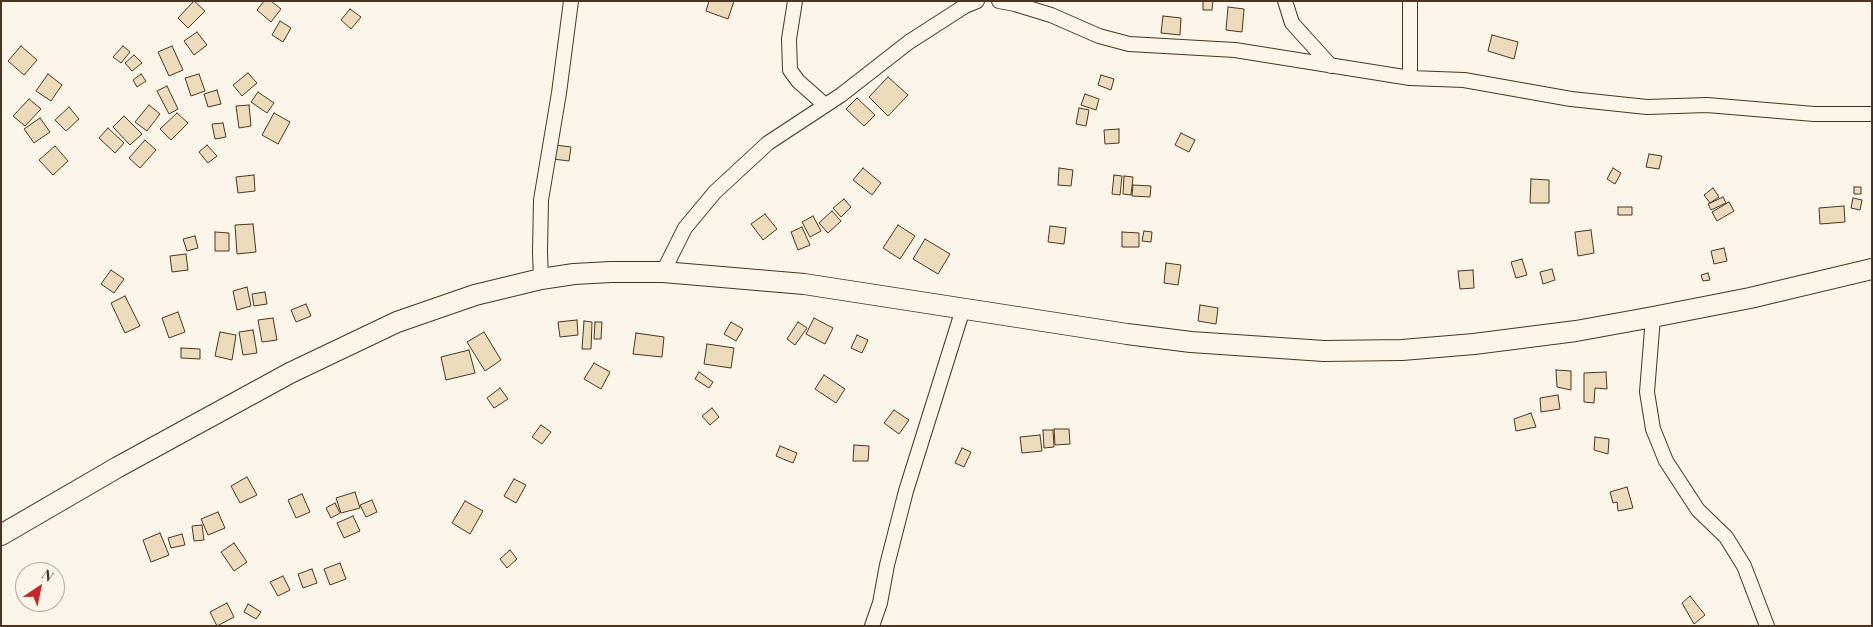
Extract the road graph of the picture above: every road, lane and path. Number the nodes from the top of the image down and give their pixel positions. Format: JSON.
{"nodes":[{"id":1,"x":571,"y":1,"type":"edge"},
{"id":2,"x":795,"y":1,"type":"edge"},
{"id":3,"x":977,"y":1,"type":"edge"},
{"id":4,"x":999,"y":1,"type":"edge"},
{"id":5,"x":1285,"y":1,"type":"edge"},
{"id":6,"x":1410,"y":1,"type":"edge"},
{"id":7,"x":1331,"y":66,"type":"junction"},
{"id":8,"x":1410,"y":78,"type":"junction"},
{"id":9,"x":826,"y":105,"type":"junction"},
{"id":10,"x":1872,"y":114,"type":"edge"},
{"id":11,"x":1872,"y":269,"type":"edge"},
{"id":12,"x":663,"y":272,"type":"junction"},
{"id":13,"x":542,"y":279,"type":"junction"},
{"id":14,"x":963,"y":309,"type":"junction"},
{"id":15,"x":1653,"y":318,"type":"junction"},
{"id":16,"x":1,"y":535,"type":"edge"},
{"id":17,"x":872,"y":626,"type":"edge"},
{"id":18,"x":1767,"y":626,"type":"edge"}],
"edges":[{"from":1,"to":13,"type":"street"},
{"from":2,"to":9,"type":"street"},
{"from":3,"to":9,"type":"street"},
{"from":4,"to":7,"type":"street"},
{"from":5,"to":7,"type":"street"},
{"from":6,"to":8,"type":"street"},
{"from":7,"to":8,"type":"street"},
{"from":8,"to":10,"type":"street"},
{"from":9,"to":12,"type":"street"},
{"from":11,"to":15,"type":"main road"},
{"from":12,"to":13,"type":"main road"},
{"from":12,"to":14,"type":"main road"},
{"from":13,"to":16,"type":"main road"},
{"from":14,"to":15,"type":"main road"},
{"from":14,"to":17,"type":"street"},
{"from":15,"to":18,"type":"street"}]}
